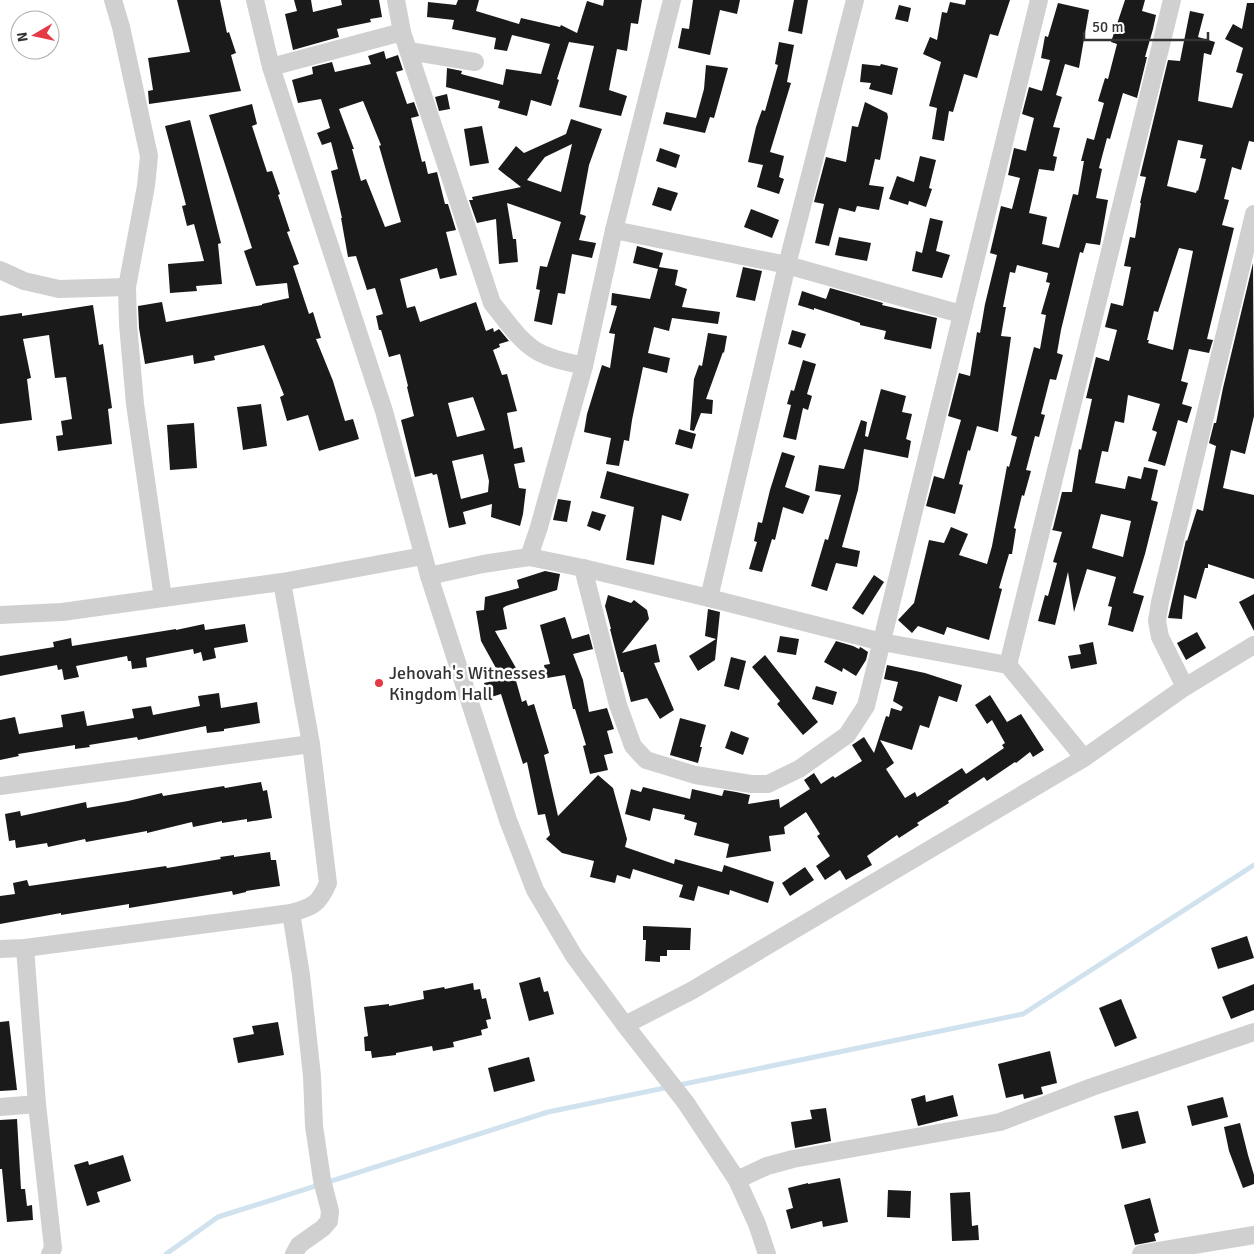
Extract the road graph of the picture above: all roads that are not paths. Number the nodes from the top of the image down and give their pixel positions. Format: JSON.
{"nodes":[{"id":1,"x":112,"y":0,"type":"edge"},
{"id":2,"x":254,"y":0,"type":"edge"},
{"id":3,"x":396,"y":0,"type":"edge"},
{"id":4,"x":672,"y":0,"type":"edge"},
{"id":5,"x":855,"y":0,"type":"edge"},
{"id":6,"x":1039,"y":0,"type":"edge"},
{"id":7,"x":1172,"y":0,"type":"edge"},
{"id":8,"x":402,"y":32,"type":"junction"},
{"id":9,"x":409,"y":51,"type":"junction"},
{"id":10,"x":475,"y":62,"type":"dead end"},
{"id":11,"x":271,"y":67,"type":"junction"},
{"id":12,"x":1254,"y":214,"type":"edge"},
{"id":13,"x":614,"y":230,"type":"junction"},
{"id":14,"x":787,"y":265,"type":"junction"},
{"id":15,"x":0,"y":270,"type":"edge"},
{"id":16,"x":127,"y":287,"type":"junction"},
{"id":17,"x":961,"y":314,"type":"junction"},
{"id":18,"x":584,"y":366,"type":"junction"},
{"id":19,"x":423,"y":556,"type":"junction"},
{"id":20,"x":529,"y":557,"type":"junction"},
{"id":21,"x":583,"y":568,"type":"junction"},
{"id":22,"x":428,"y":576,"type":"junction"},
{"id":23,"x":282,"y":582,"type":"junction"},
{"id":24,"x":163,"y":598,"type":"junction"},
{"id":25,"x":709,"y":598,"type":"junction"},
{"id":26,"x":0,"y":615,"type":"edge"},
{"id":27,"x":882,"y":642,"type":"junction"},
{"id":28,"x":1254,"y":645,"type":"edge"},
{"id":29,"x":1008,"y":665,"type":"junction"},
{"id":30,"x":1185,"y":687,"type":"junction"},
{"id":31,"x":311,"y":744,"type":"junction"},
{"id":32,"x":1084,"y":758,"type":"junction"},
{"id":33,"x":0,"y":786,"type":"edge"},
{"id":34,"x":291,"y":913,"type":"junction"},
{"id":35,"x":25,"y":948,"type":"junction"},
{"id":36,"x":0,"y":949,"type":"edge"},
{"id":37,"x":625,"y":1024,"type":"junction"},
{"id":38,"x":1254,"y":1032,"type":"edge"},
{"id":39,"x":37,"y":1104,"type":"junction"},
{"id":40,"x":0,"y":1107,"type":"edge"},
{"id":41,"x":737,"y":1180,"type":"junction"},
{"id":42,"x":1254,"y":1235,"type":"edge"},
{"id":43,"x":50,"y":1254,"type":"edge"},
{"id":44,"x":294,"y":1254,"type":"edge"},
{"id":45,"x":767,"y":1254,"type":"edge"},
{"id":46,"x":1141,"y":1254,"type":"edge"}],
"edges":[{"from":1,"to":16,"type":"street"},
{"from":2,"to":11,"type":"street"},
{"from":3,"to":8,"type":"street"},
{"from":4,"to":13,"type":"street"},
{"from":5,"to":14,"type":"street"},
{"from":6,"to":17,"type":"street"},
{"from":7,"to":29,"type":"street"},
{"from":8,"to":9,"type":"street"},
{"from":8,"to":11,"type":"street"},
{"from":9,"to":10,"type":"street"},
{"from":9,"to":18,"type":"street"},
{"from":11,"to":19,"type":"street"},
{"from":12,"to":30,"type":"street"},
{"from":13,"to":14,"type":"street"},
{"from":13,"to":18,"type":"street"},
{"from":14,"to":17,"type":"street"},
{"from":14,"to":25,"type":"street"},
{"from":15,"to":16,"type":"street"},
{"from":16,"to":24,"type":"street"},
{"from":17,"to":27,"type":"street"},
{"from":18,"to":20,"type":"street"},
{"from":19,"to":22,"type":"street"},
{"from":19,"to":23,"type":"street"},
{"from":20,"to":21,"type":"street"},
{"from":20,"to":22,"type":"street"},
{"from":21,"to":25,"type":"street"},
{"from":21,"to":27,"type":"street"},
{"from":22,"to":37,"type":"street"},
{"from":23,"to":24,"type":"street"},
{"from":23,"to":31,"type":"street"},
{"from":24,"to":26,"type":"street"},
{"from":25,"to":27,"type":"street"},
{"from":27,"to":29,"type":"street"},
{"from":28,"to":30,"type":"street"},
{"from":29,"to":32,"type":"street"},
{"from":30,"to":32,"type":"street"},
{"from":31,"to":33,"type":"street"},
{"from":31,"to":34,"type":"street"},
{"from":32,"to":37,"type":"street"},
{"from":34,"to":35,"type":"street"},
{"from":34,"to":44,"type":"street"},
{"from":35,"to":36,"type":"street"},
{"from":35,"to":39,"type":"street"},
{"from":37,"to":41,"type":"street"},
{"from":38,"to":41,"type":"street"},
{"from":39,"to":40,"type":"street"},
{"from":39,"to":43,"type":"street"},
{"from":41,"to":45,"type":"street"},
{"from":42,"to":46,"type":"street"}]}
